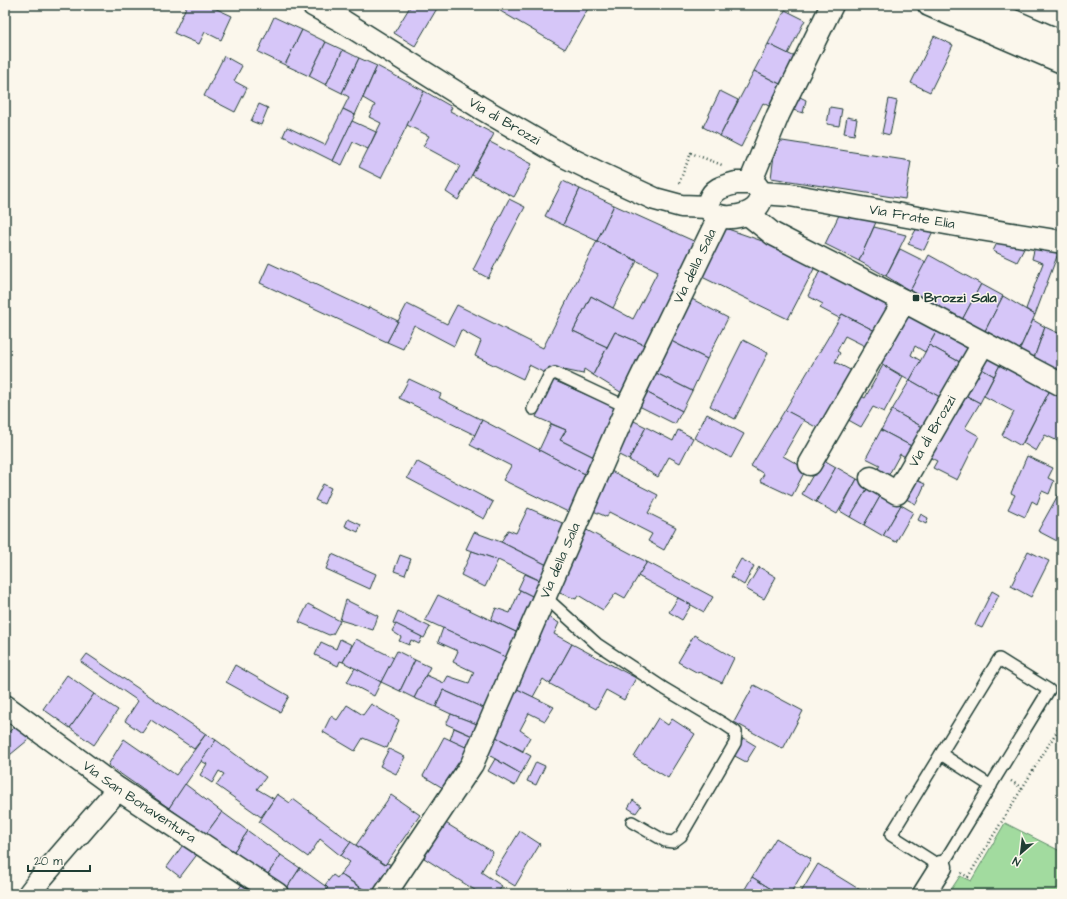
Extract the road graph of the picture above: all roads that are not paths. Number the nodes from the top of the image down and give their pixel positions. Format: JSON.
{"nodes":[{"id":1,"x":313,"y":5,"type":"edge"},
{"id":2,"x":832,"y":5,"type":"edge"},
{"id":3,"x":929,"y":5,"type":"edge"},
{"id":4,"x":976,"y":5,"type":"edge"},
{"id":5,"x":1062,"y":42,"type":"edge"},
{"id":6,"x":1062,"y":62,"type":"edge"},
{"id":7,"x":756,"y":188,"type":"junction"},
{"id":8,"x":714,"y":212,"type":"junction"},
{"id":9,"x":748,"y":214,"type":"junction"},
{"id":10,"x":1062,"y":242,"type":"edge"},
{"id":11,"x":904,"y":302,"type":"junction"},
{"id":12,"x":983,"y":344,"type":"junction"},
{"id":13,"x":1062,"y":385,"type":"edge"},
{"id":14,"x":627,"y":407,"type":"junction"},
{"id":15,"x":533,"y":409,"type":"dead end"},
{"id":16,"x":810,"y":464,"type":"dead end"},
{"id":17,"x":871,"y":478,"type":"dead end"},
{"id":18,"x":544,"y":596,"type":"junction"},
{"id":19,"x":5,"y":706,"type":"edge"},
{"id":20,"x":941,"y":754,"type":"junction"},
{"id":21,"x":990,"y":786,"type":"junction"},
{"id":22,"x":118,"y":789,"type":"junction"},
{"id":23,"x":632,"y":822,"type":"dead end"},
{"id":24,"x":950,"y":870,"type":"junction"},
{"id":25,"x":29,"y":894,"type":"edge"},
{"id":26,"x":277,"y":894,"type":"edge"},
{"id":27,"x":385,"y":894,"type":"edge"},
{"id":28,"x":924,"y":894,"type":"edge"}],
"edges":[{"from":1,"to":8,"type":"street","name":"Via di Brozzi"},
{"from":2,"to":7,"type":"street"},
{"from":3,"to":6,"type":"street"},
{"from":4,"to":5,"type":"street"},
{"from":7,"to":8,"type":"street"},
{"from":7,"to":9,"type":"street"},
{"from":7,"to":10,"type":"street","name":"Via Frate Elia"},
{"from":8,"to":9,"type":"street","name":"Via di Brozzi"},
{"from":8,"to":14,"type":"street","name":"Via della Sala"},
{"from":9,"to":11,"type":"street"},
{"from":11,"to":12,"type":"street"},
{"from":11,"to":16,"type":"street"},
{"from":12,"to":13,"type":"street"},
{"from":12,"to":17,"type":"street","name":"Via di Brozzi"},
{"from":14,"to":15,"type":"lane"},
{"from":14,"to":18,"type":"street","name":"Via della Sala"},
{"from":18,"to":23,"type":"lane"},
{"from":18,"to":27,"type":"street","name":"Via della Sala"},
{"from":19,"to":22,"type":"street","name":"Via San Bonaventura"},
{"from":20,"to":21,"type":"lane"},
{"from":20,"to":21,"type":"lane"},
{"from":20,"to":24,"type":"lane"},
{"from":21,"to":24,"type":"lane"},
{"from":22,"to":25,"type":"street"},
{"from":22,"to":26,"type":"street","name":"Via San Bonaventura"},
{"from":24,"to":28,"type":"street"}]}
